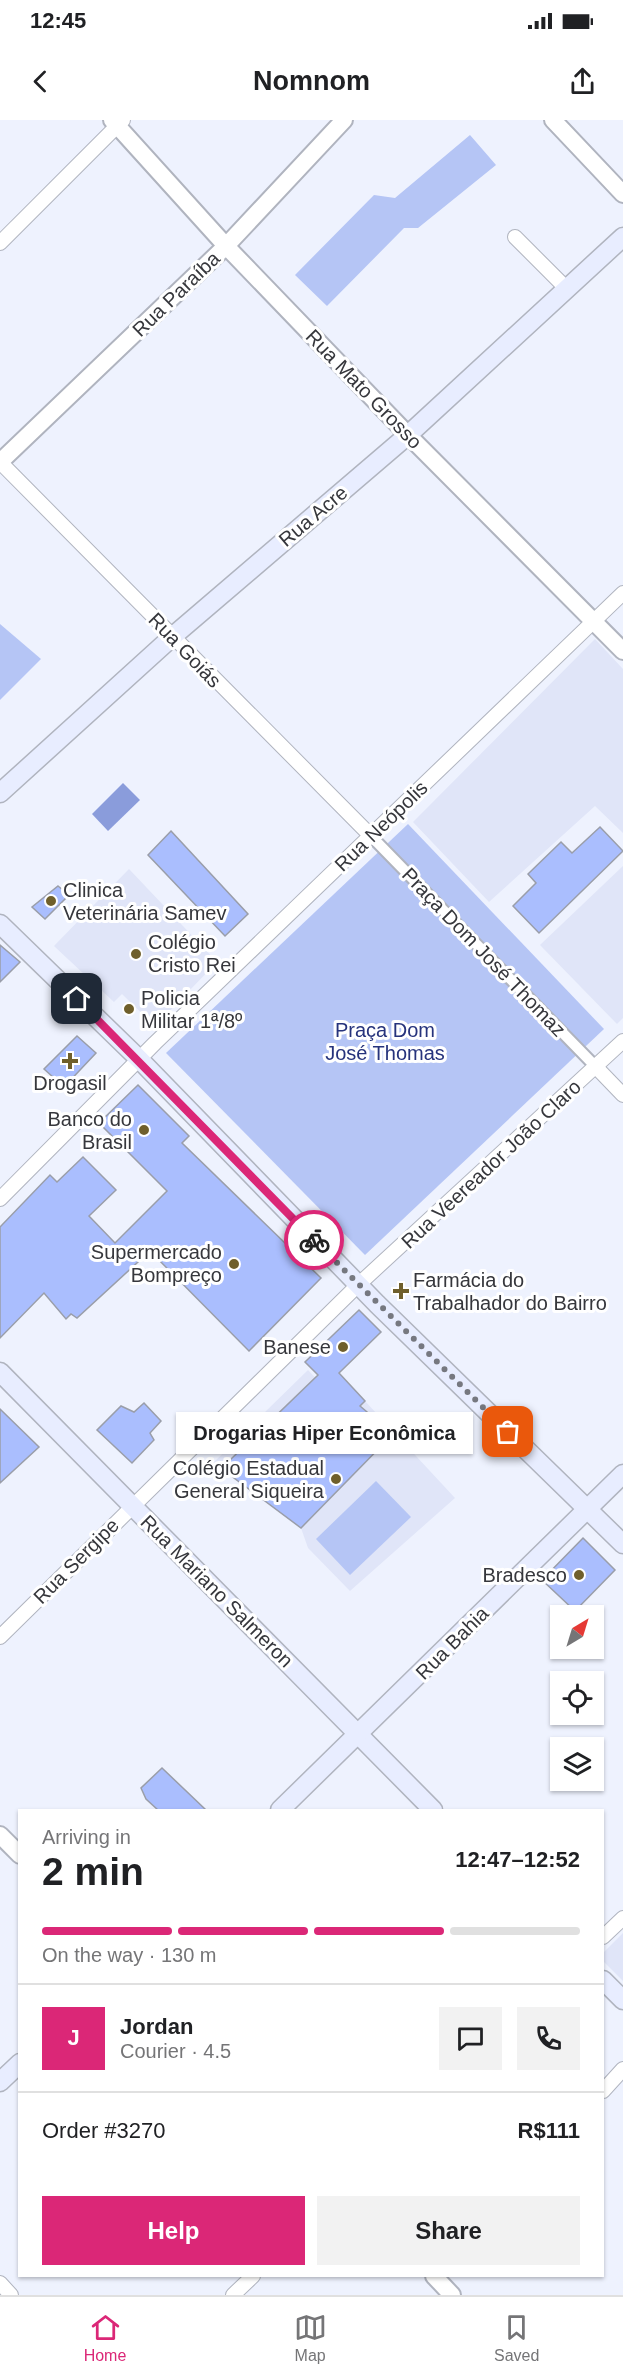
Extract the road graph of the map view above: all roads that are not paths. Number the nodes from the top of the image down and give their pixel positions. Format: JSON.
{"nodes":[{"id":1,"x":344,"y":120,"type":"edge"},
{"id":2,"x":553,"y":120,"type":"edge"},
{"id":3,"x":117,"y":122,"type":"edge"},
{"id":4,"x":623,"y":194,"type":"edge"},
{"id":5,"x":515,"y":237,"type":"dead end"},
{"id":6,"x":623,"y":237,"type":"edge"},
{"id":7,"x":0,"y":243,"type":"edge"},
{"id":8,"x":226,"y":246,"type":"junction"},
{"id":9,"x":567,"y":289,"type":"junction"},
{"id":10,"x":408,"y":435,"type":"junction"},
{"id":11,"x":0,"y":462,"type":"edge"},
{"id":12,"x":623,"y":593,"type":"edge"},
{"id":13,"x":595,"y":622,"type":"junction"},
{"id":14,"x":172,"y":637,"type":"junction"},
{"id":15,"x":623,"y":651,"type":"edge"},
{"id":16,"x":0,"y":793,"type":"edge"},
{"id":17,"x":371,"y":836,"type":"junction"},
{"id":18,"x":0,"y":924,"type":"edge"},
{"id":19,"x":623,"y":1041,"type":"edge"},
{"id":20,"x":139,"y":1059,"type":"junction"},
{"id":21,"x":596,"y":1067,"type":"junction"},
{"id":22,"x":623,"y":1095,"type":"edge"},
{"id":23,"x":0,"y":1198,"type":"edge"},
{"id":24,"x":358,"y":1285,"type":"junction"},
{"id":25,"x":0,"y":1372,"type":"edge"},
{"id":26,"x":623,"y":1474,"type":"edge"},
{"id":27,"x":132,"y":1506,"type":"junction"},
{"id":28,"x":587,"y":1509,"type":"junction"},
{"id":29,"x":623,"y":1544,"type":"edge"},
{"id":30,"x":0,"y":1637,"type":"edge"},
{"id":31,"x":359,"y":1735,"type":"junction"},
{"id":32,"x":281,"y":1809,"type":"edge"},
{"id":33,"x":432,"y":1809,"type":"edge"},
{"id":34,"x":0,"y":1835,"type":"edge"},
{"id":35,"x":18,"y":1854,"type":"edge"},
{"id":36,"x":623,"y":1918,"type":"edge"},
{"id":37,"x":604,"y":1936,"type":"edge"},
{"id":38,"x":604,"y":1981,"type":"edge"},
{"id":39,"x":623,"y":2000,"type":"edge"},
{"id":40,"x":18,"y":2064,"type":"edge"},
{"id":41,"x":623,"y":2069,"type":"edge"},
{"id":42,"x":0,"y":2082,"type":"edge"},
{"id":43,"x":604,"y":2090,"type":"edge"},
{"id":44,"x":252,"y":2277,"type":"edge"},
{"id":45,"x":435,"y":2277,"type":"edge"},
{"id":46,"x":0,"y":2283,"type":"edge"},
{"id":47,"x":11,"y":2295,"type":"edge"},
{"id":48,"x":233,"y":2295,"type":"edge"},
{"id":49,"x":452,"y":2295,"type":"edge"}],
"edges":[{"from":1,"to":8,"type":"street","name":"Rua Paraíba"},
{"from":2,"to":4,"type":"street"},
{"from":3,"to":7,"type":"street"},
{"from":3,"to":8,"type":"street","name":"Rua Mato Grosso"},
{"from":5,"to":9,"type":"street"},
{"from":6,"to":9,"type":"main road","name":"Rua Acre"},
{"from":8,"to":10,"type":"street","name":"Rua Mato Grosso"},
{"from":8,"to":11,"type":"street","name":"Rua Paraíba"},
{"from":9,"to":10,"type":"main road","name":"Rua Acre"},
{"from":10,"to":13,"type":"street","name":"Rua Mato Grosso"},
{"from":10,"to":14,"type":"main road","name":"Rua Acre"},
{"from":11,"to":14,"type":"street","name":"Rua Goiás"},
{"from":12,"to":13,"type":"street","name":"Rua Neópolis"},
{"from":13,"to":15,"type":"street","name":"Rua Mato Grosso"},
{"from":13,"to":17,"type":"street","name":"Rua Neópolis"},
{"from":14,"to":16,"type":"main road","name":"Rua Acre"},
{"from":14,"to":17,"type":"street","name":"Rua Goiás"},
{"from":17,"to":20,"type":"street","name":"Rua Neópolis"},
{"from":17,"to":21,"type":"street","name":"Praça Dom José Thomaz"},
{"from":18,"to":20,"type":"main road"},
{"from":19,"to":21,"type":"street","name":"Rua Veereador João Claro"},
{"from":20,"to":23,"type":"street","name":"Rua Neópolis"},
{"from":20,"to":24,"type":"main road"},
{"from":21,"to":22,"type":"street"},
{"from":21,"to":24,"type":"street","name":"Rua Veereador João Claro"},
{"from":24,"to":27,"type":"street","name":"Rua Sergipe"},
{"from":24,"to":28,"type":"main road"},
{"from":25,"to":27,"type":"main road","name":"Rua Mariano Salmeron"},
{"from":26,"to":28,"type":"main road","name":"Rua Bahia"},
{"from":27,"to":30,"type":"street","name":"Rua Sergipe"},
{"from":27,"to":31,"type":"main road","name":"Rua Mariano Salmeron"},
{"from":28,"to":29,"type":"main road"},
{"from":28,"to":31,"type":"main road","name":"Rua Bahia"},
{"from":31,"to":32,"type":"main road","name":"Rua Bahia"},
{"from":31,"to":33,"type":"main road","name":"Rua Mariano Salmeron"},
{"from":34,"to":35,"type":"street"},
{"from":36,"to":37,"type":"street"},
{"from":38,"to":39,"type":"main road"},
{"from":40,"to":42,"type":"main road"},
{"from":41,"to":43,"type":"street"},
{"from":44,"to":48,"type":"street"},
{"from":45,"to":49,"type":"street"},
{"from":46,"to":47,"type":"street"}]}
